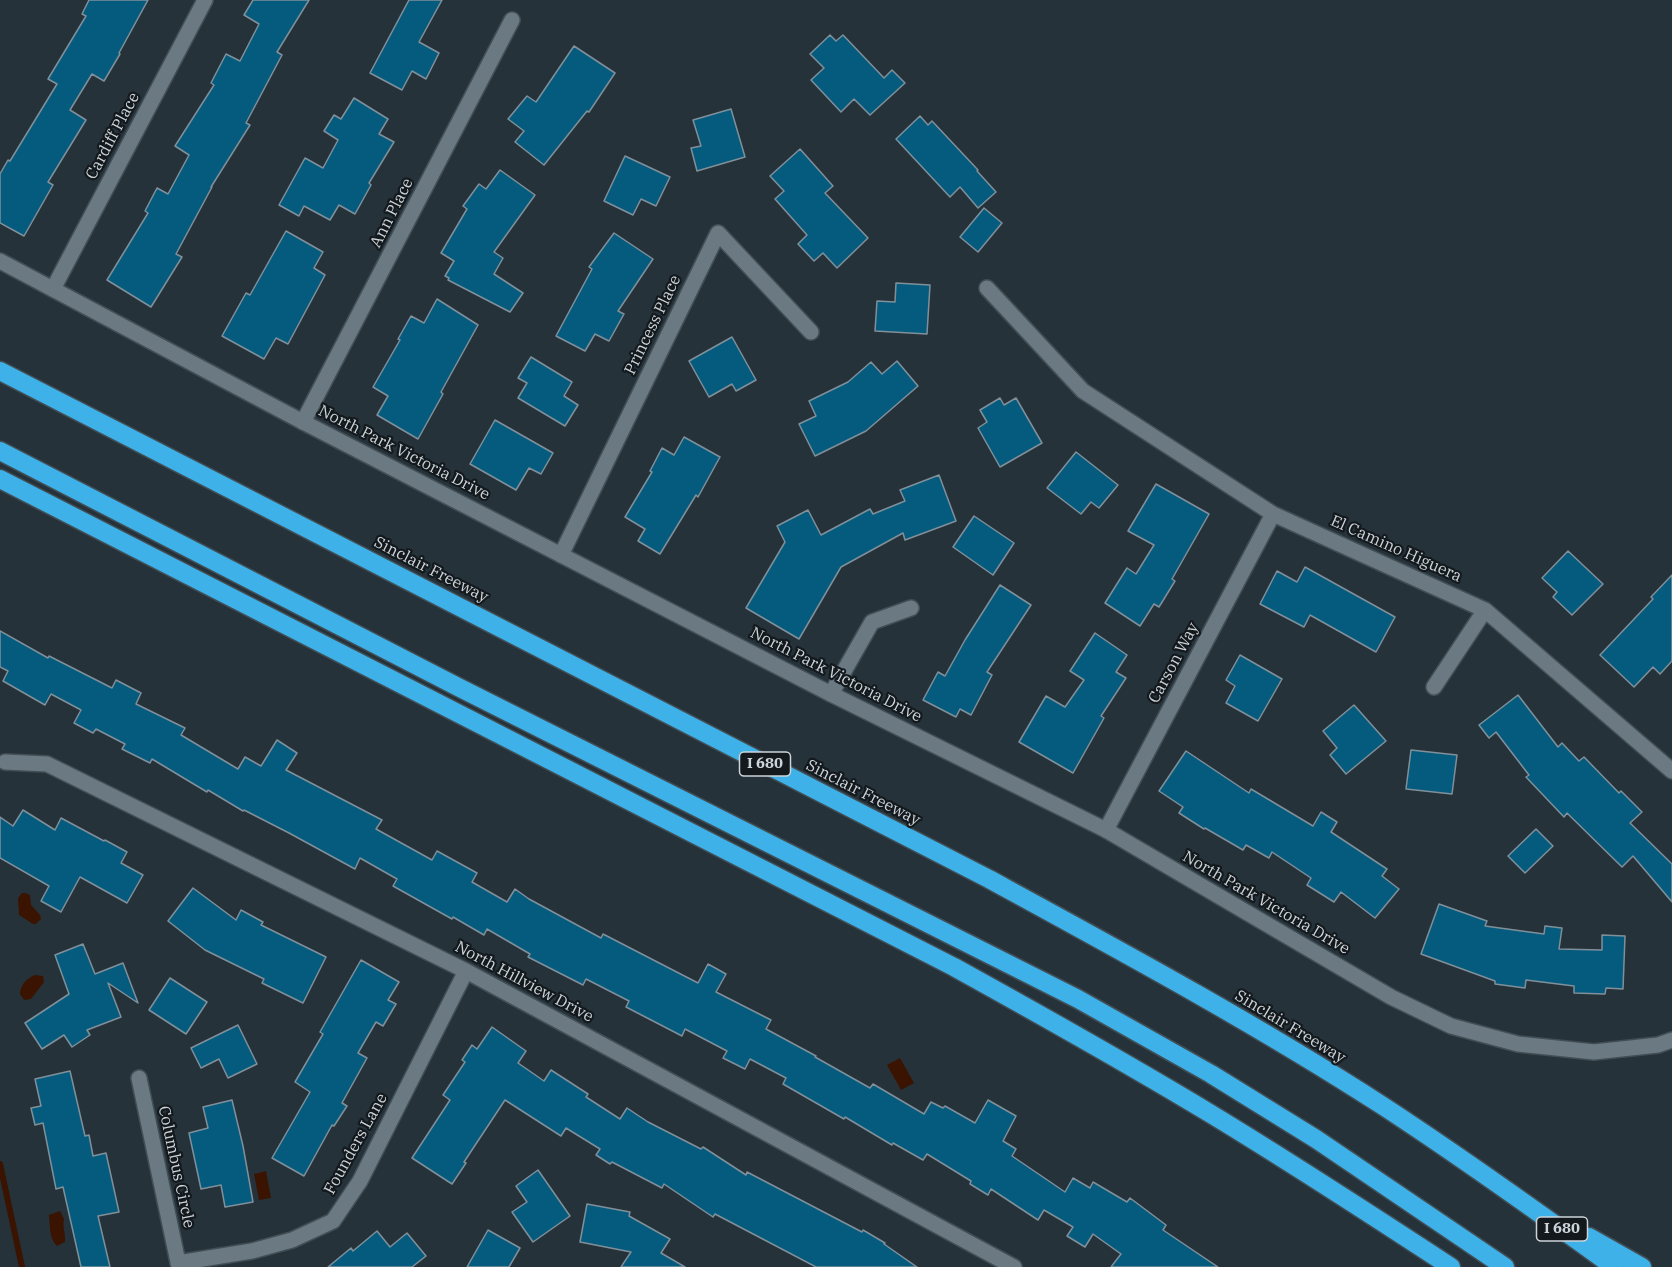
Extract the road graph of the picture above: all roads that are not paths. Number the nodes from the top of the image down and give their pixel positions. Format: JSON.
{"nodes":[{"id":1,"x":205,"y":0,"type":"edge"},
{"id":2,"x":512,"y":20,"type":"dead end"},
{"id":3,"x":0,"y":261,"type":"edge"},
{"id":4,"x":987,"y":288,"type":"dead end"},
{"id":5,"x":53,"y":289,"type":"junction"},
{"id":6,"x":811,"y":332,"type":"dead end"},
{"id":7,"x":0,"y":371,"type":"edge"},
{"id":8,"x":303,"y":422,"type":"junction"},
{"id":9,"x":0,"y":451,"type":"edge"},
{"id":10,"x":0,"y":479,"type":"edge"},
{"id":11,"x":1273,"y":513,"type":"junction"},
{"id":12,"x":561,"y":555,"type":"junction"},
{"id":13,"x":911,"y":608,"type":"dead end"},
{"id":14,"x":1485,"y":610,"type":"junction"},
{"id":15,"x":1434,"y":687,"type":"dead end"},
{"id":16,"x":831,"y":694,"type":"junction"},
{"id":17,"x":5,"y":762,"type":"dead end"},
{"id":18,"x":1672,"y":771,"type":"edge"},
{"id":19,"x":1106,"y":830,"type":"junction"},
{"id":20,"x":466,"y":971,"type":"junction"},
{"id":21,"x":1672,"y":1040,"type":"edge"},
{"id":22,"x":139,"y":1078,"type":"dead end"},
{"id":23,"x":1510,"y":1192,"type":"junction"},
{"id":24,"x":989,"y":1254,"type":"junction"},
{"id":25,"x":179,"y":1265,"type":"edge"},
{"id":26,"x":981,"y":1267,"type":"edge"},
{"id":27,"x":1014,"y":1267,"type":"edge"},
{"id":28,"x":1451,"y":1267,"type":"edge"},
{"id":29,"x":1504,"y":1267,"type":"edge"},
{"id":30,"x":1614,"y":1267,"type":"edge"},
{"id":31,"x":1642,"y":1267,"type":"edge"}],
"edges":[{"from":1,"to":5,"type":"street","name":"Cardiff Place"},
{"from":2,"to":8,"type":"street","name":"Ann Place"},
{"from":3,"to":5,"type":"street","name":"North Park Victoria Drive"},
{"from":4,"to":11,"type":"street","name":"El Camino Higuera"},
{"from":5,"to":8,"type":"street","name":"North Park Victoria Drive"},
{"from":6,"to":12,"type":"street","name":"Princess Place"},
{"from":7,"to":23,"type":"highway","name":"Sinclair Freeway","number":"I 680"},
{"from":8,"to":12,"type":"street","name":"North Park Victoria Drive"},
{"from":9,"to":29,"type":"highway"},
{"from":10,"to":28,"type":"highway"},
{"from":11,"to":14,"type":"street","name":"El Camino Higuera"},
{"from":11,"to":19,"type":"street","name":"Carson Way"},
{"from":12,"to":16,"type":"street","name":"North Park Victoria Drive"},
{"from":13,"to":16,"type":"street"},
{"from":14,"to":15,"type":"street"},
{"from":14,"to":18,"type":"street","name":"El Camino Higuera"},
{"from":16,"to":19,"type":"street","name":"North Park Victoria Drive"},
{"from":17,"to":20,"type":"street","name":"North Hillview Drive"},
{"from":19,"to":21,"type":"street","name":"North Park Victoria Drive"},
{"from":20,"to":24,"type":"street","name":"North Hillview Drive"},
{"from":20,"to":25,"type":"street","name":"Founders Lane"},
{"from":22,"to":25,"type":"street","name":"Columbus Circle"},
{"from":23,"to":30,"type":"highway","name":"Sinclair Freeway","number":"I 680"},
{"from":23,"to":31,"type":"highway"},
{"from":24,"to":26,"type":"street"},
{"from":24,"to":27,"type":"street","name":"North Hillview Drive"}]}
